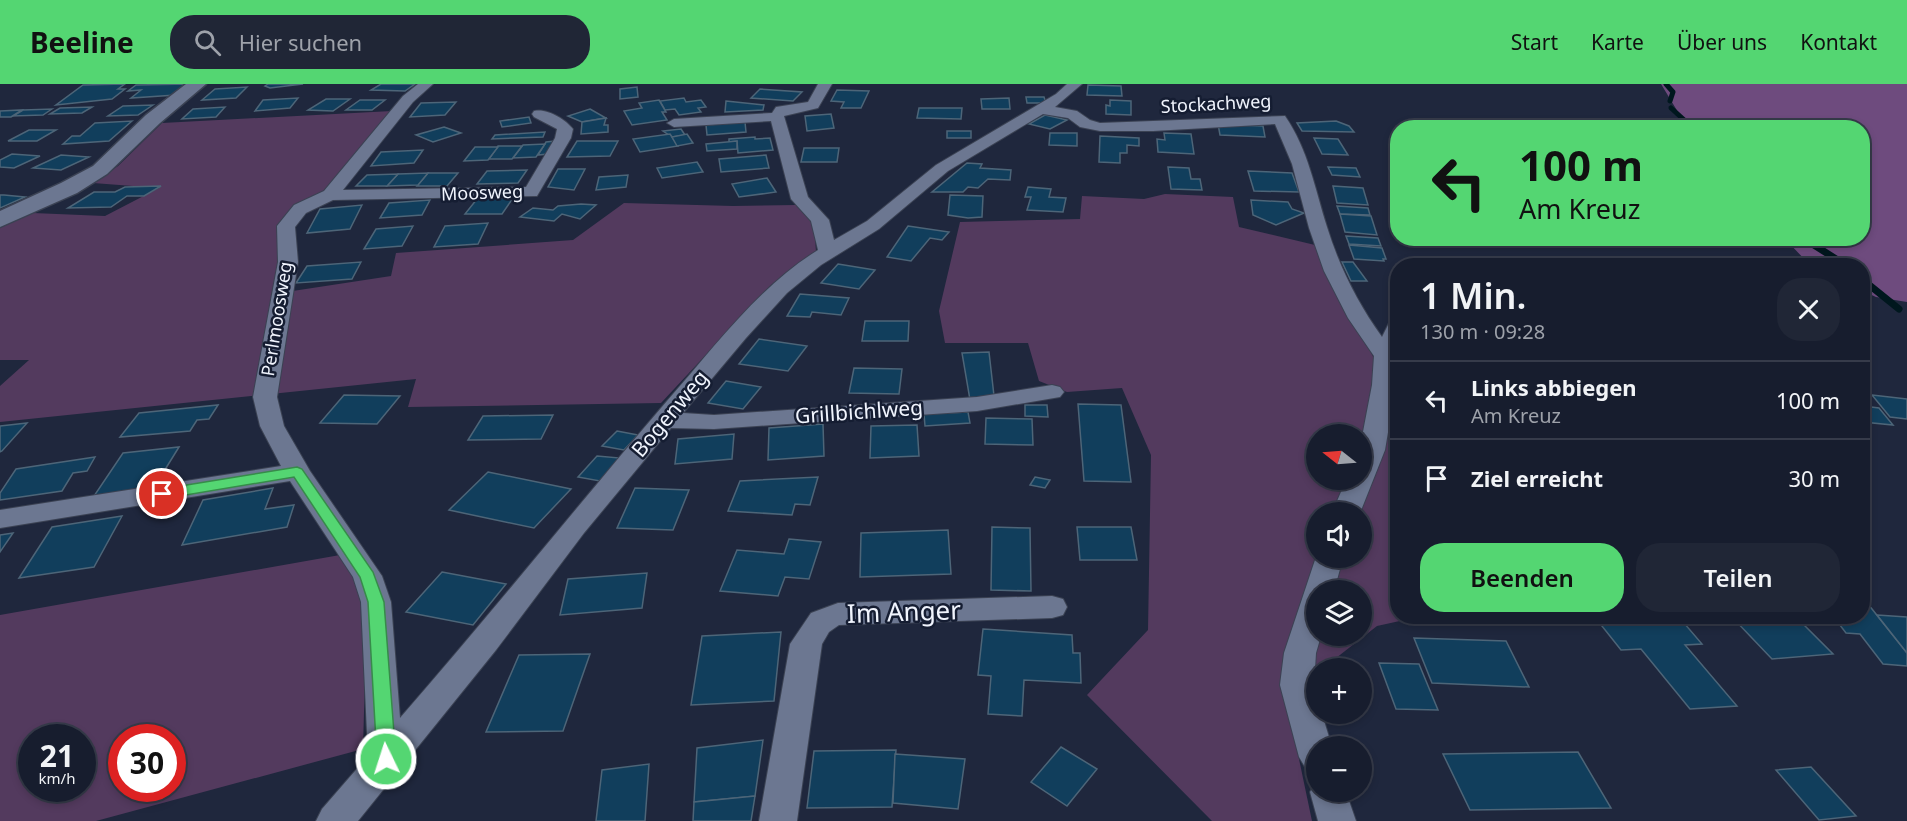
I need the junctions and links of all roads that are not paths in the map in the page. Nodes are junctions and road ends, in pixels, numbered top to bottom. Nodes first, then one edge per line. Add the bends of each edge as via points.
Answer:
1 (197, 84) edge
2 (426, 84) edge
3 (825, 84) edge
4 (1075, 84) edge
5 (1042, 109) junction
6 (539, 114) dead end
7 (776, 117) junction
8 (674, 123) dead end
9 (330, 195) junction
10 (0, 220) edge
11 (828, 252) junction
12 (1390, 344) edge
13 (1385, 355) junction
14 (1052, 392) dead end
15 (665, 420) junction
16 (1372, 450) edge
17 (297, 472) junction
18 (0, 519) edge
19 (1053, 607) dead end
20 (1306, 633) edge
21 (1311, 736) edge
22 (386, 759) junction
23 (1331, 802) edge
24 (335, 821) edge
25 (778, 821) edge
26 (1337, 821) edge

1 - 10 main road via 153,119 100,170
2 - 9 street, Perlmoosweg via 408,99
3 - 7 street via 813,105 781,110
4 - 5 street, Bogenweg
5 - 11 street, Bogenweg via 953,161 873,225
5 - 13 street, Stockachweg via 1072,114 1085,124 1100,127 1280,119 1304,172 1323,244 1368,337
6 - 9 street, Moosweg via 565,129 531,192
7 - 8 street
7 - 11 street via 800,199 820,220
9 - 17 street, Perlmoosweg via 300,209 286,226 288,262 265,397 272,426
11 - 15 street, Bogenweg via 780,289
12 - 13 street
13 - 16 street via 1384,385
14 - 15 street, Grillbichlweg via 977,405 714,422
15 - 22 street, Bogenweg
17 - 18 street
17 - 22 street via 367,576 376,602
19 - 25 street, Im Anger via 838,614 821,620 806,644
20 - 21 street via 1297,685
22 - 24 street, Bogenweg
23 - 26 street

